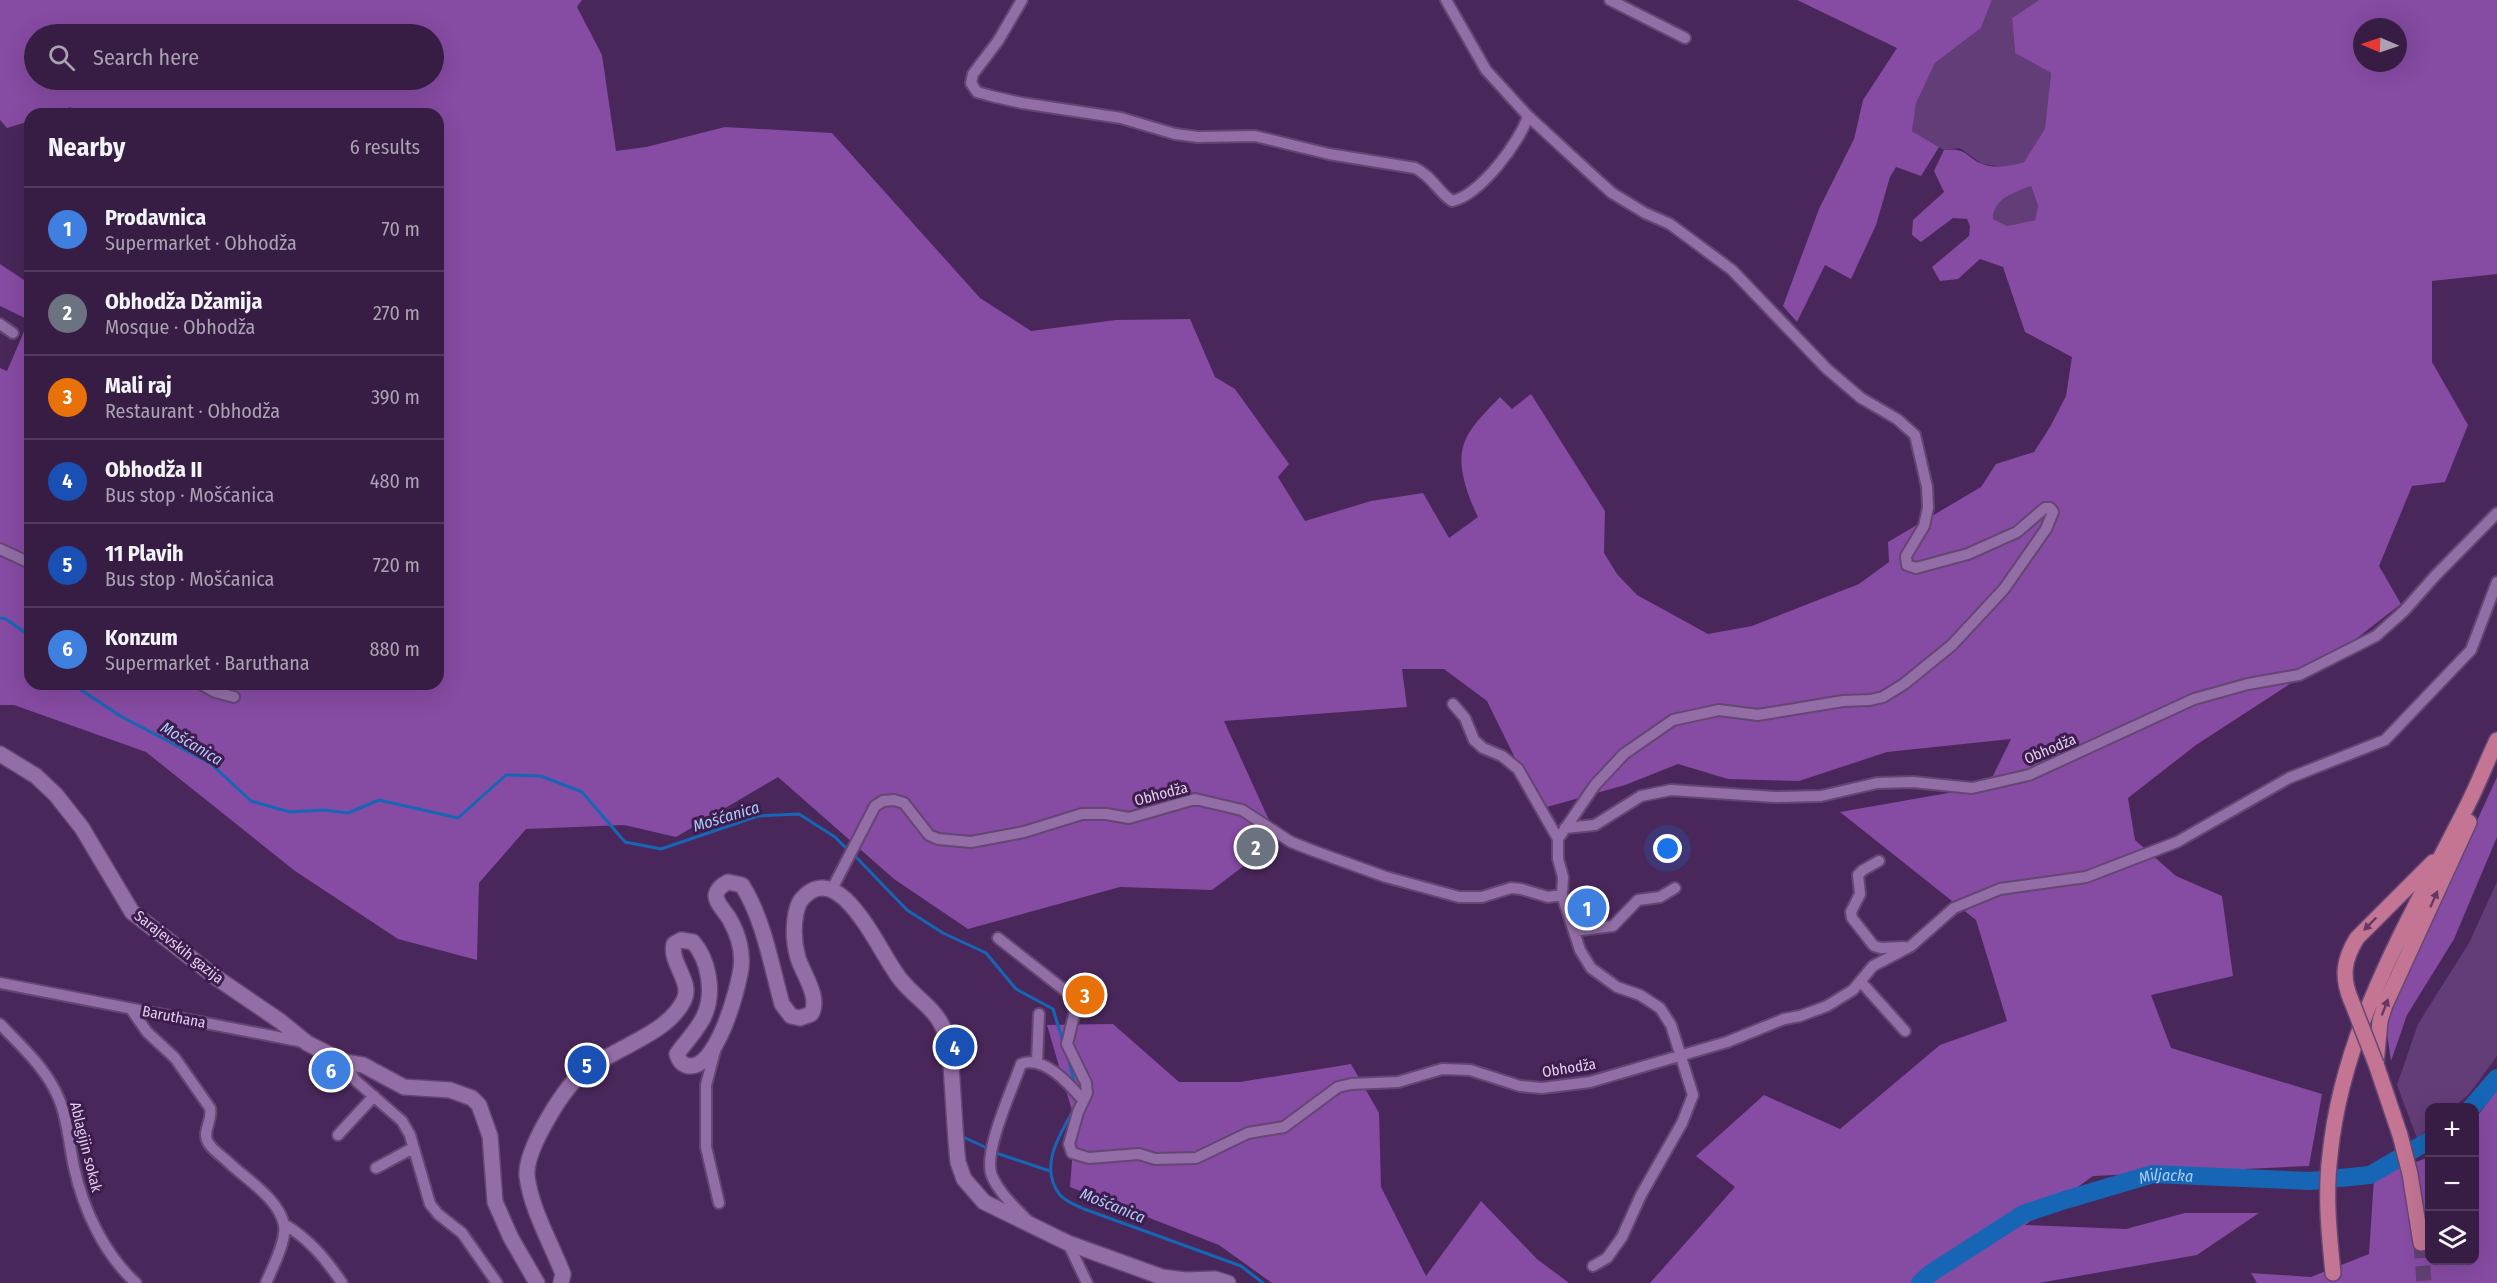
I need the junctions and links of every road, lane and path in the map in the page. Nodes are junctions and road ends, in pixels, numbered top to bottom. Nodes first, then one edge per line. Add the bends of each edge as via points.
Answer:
1 (1022, 0) edge
2 (1446, 0) edge
3 (1610, 0) edge
4 (1685, 38) dead end
5 (1528, 116) junction
6 (0, 324) edge
7 (14, 333) dead end
8 (2497, 513) edge
9 (0, 549) edge
10 (24, 559) edge
11 (2497, 582) edge
12 (212, 690) edge
13 (234, 697) dead end
14 (1453, 704) dead end
15 (2496, 742) edge
16 (0, 754) edge
17 (1565, 828) junction
18 (1558, 839) junction
19 (2442, 853) junction
20 (1879, 861) dead end
21 (1675, 888) dead end
22 (832, 889) junction
23 (1562, 895) junction
24 (1574, 931) junction
25 (998, 938) dead end
26 (1911, 946) junction
27 (1861, 982) junction
28 (0, 983) edge
29 (131, 1009) junction
30 (1039, 1014) dead end
31 (0, 1024) edge
32 (1905, 1031) dead end
33 (307, 1043) junction
34 (717, 1044) junction
35 (1680, 1057) junction
36 (344, 1062) junction
37 (1037, 1062) junction
38 (2376, 1064) junction
39 (374, 1096) junction
40 (1083, 1100) junction
41 (338, 1135) dead end
42 (413, 1148) junction
43 (376, 1168) dead end
44 (719, 1203) dead end
45 (284, 1224) junction
46 (1034, 1227) junction
47 (1068, 1243) junction
48 (2421, 1243) tunnel mouth
49 (1593, 1266) dead end
50 (2333, 1273) dead end
51 (136, 1283) edge
52 (266, 1283) edge
53 (342, 1283) edge
54 (497, 1283) edge
55 (537, 1283) edge
56 (561, 1283) edge
57 (1087, 1283) edge
58 (1228, 1283) edge

1 - 5 street via 973,74 971,83 977,92 1121,118 1175,134 1255,136 1318,152 1415,168 1452,201 1487,178 1524,131
2 - 5 street via 1486,70
3 - 4 street
5 - 17 street via 1612,193 1670,224 1732,270 1827,369 1861,398 1916,435 1928,508 1924,526 1906,556 1907,565 1916,568 1968,554 2017,532 2045,508 2053,512 2046,529 2004,589 1952,645 1890,693 1870,700 1834,702 1771,714 1719,710 1673,720 1624,754 1595,785
6 - 7 street
8 - 17 street, Obhodža via 2376,636 2299,675 2194,699 2029,775 1972,788 1877,783 1821,796 1663,791 1641,796 1595,825
9 - 10 street
11 - 26 street, Obhodža via 2471,650 2385,740 2289,778 2157,850 2086,877 2000,889 1953,908
12 - 13 street
14 - 18 street via 1465,718 1474,740 1518,769
15 - 19 main road
38 -> 15 main road via 2385,1005 2495,762
16 - 33 main road, Sarajevskih gazija via 36,776 56,795 82,828 132,912
17 - 18 street
18 - 23 street
19 -> 38 main road, bridge via 2364,930 2348,952 2344,978
19 - 50 main road via 2378,980 2342,1089 2328,1172
20 - 26 street via 1858,875 1860,894 1852,918 1874,945
21 - 24 street via 1660,897 1638,900 1613,926
22 - 23 street, Obhodža via 875,806 883,801 904,803 929,835 971,842 1024,832 1082,814 1129,818 1195,799 1242,810 1291,842 1314,851 1386,877 1459,897 1482,897 1511,888 1548,897
22 - 34 main road via 811,891 798,905 795,941 814,1002 811,1014 800,1018 791,1016 782,1004 747,893 735,882 719,888 717,900 736,931 741,966
22 - 46 main road via 848,899 901,980 938,1015 951,1058 956,1146 964,1179 984,1202
23 - 24 street
24 - 35 street via 1591,968 1617,987 1660,1008 1671,1025
25 - 40 street, Obhodža via 1067,992 1075,1011 1067,1044 1086,1083
26 - 27 street, Obhodža via 1873,966
27 - 32 street
27 - 35 street, Obhodža via 1827,1006
28 - 29 street, Baruthana
29 - 33 street, Baruthana
29 - 45 street via 147,1032 175,1058 210,1108 207,1141 269,1197
30 - 37 street
31 - 51 street, Ablagijin sokak via 50,1080 64,1112 84,1203 109,1253
33 - 36 main road, Baruthana
34 - 44 street via 706,1085 706,1147
34 - 56 main road via 693,1066 679,1060 677,1054 705,1014 709,989 700,950 693,942 681,940 672,950 686,995 674,1014 658,1028 583,1073 568,1087 530,1151 527,1165 531,1195 563,1274
35 - 40 street, Obhodža via 1590,1082 1542,1088 1451,1068 1398,1082 1351,1084 1338,1087 1284,1127 1248,1133 1196,1158 1155,1159 1139,1154 1089,1158 1072,1153 1070,1144
35 - 49 street via 1693,1095 1688,1110 1622,1237 1607,1258
36 - 39 street
36 - 55 main road via 363,1065 404,1086 450,1090 472,1098 479,1105 490,1136 495,1202
37 - 40 street
37 - 46 street via 1021,1064 990,1159 992,1176
38 - 48 main road via 2400,1135
39 - 41 street
39 - 42 street via 402,1121
42 - 43 street
42 - 54 street via 430,1204 462,1233
45 - 52 street
45 - 53 street via 328,1261
46 - 47 main road
47 - 57 street
47 - 58 main road via 1162,1277

